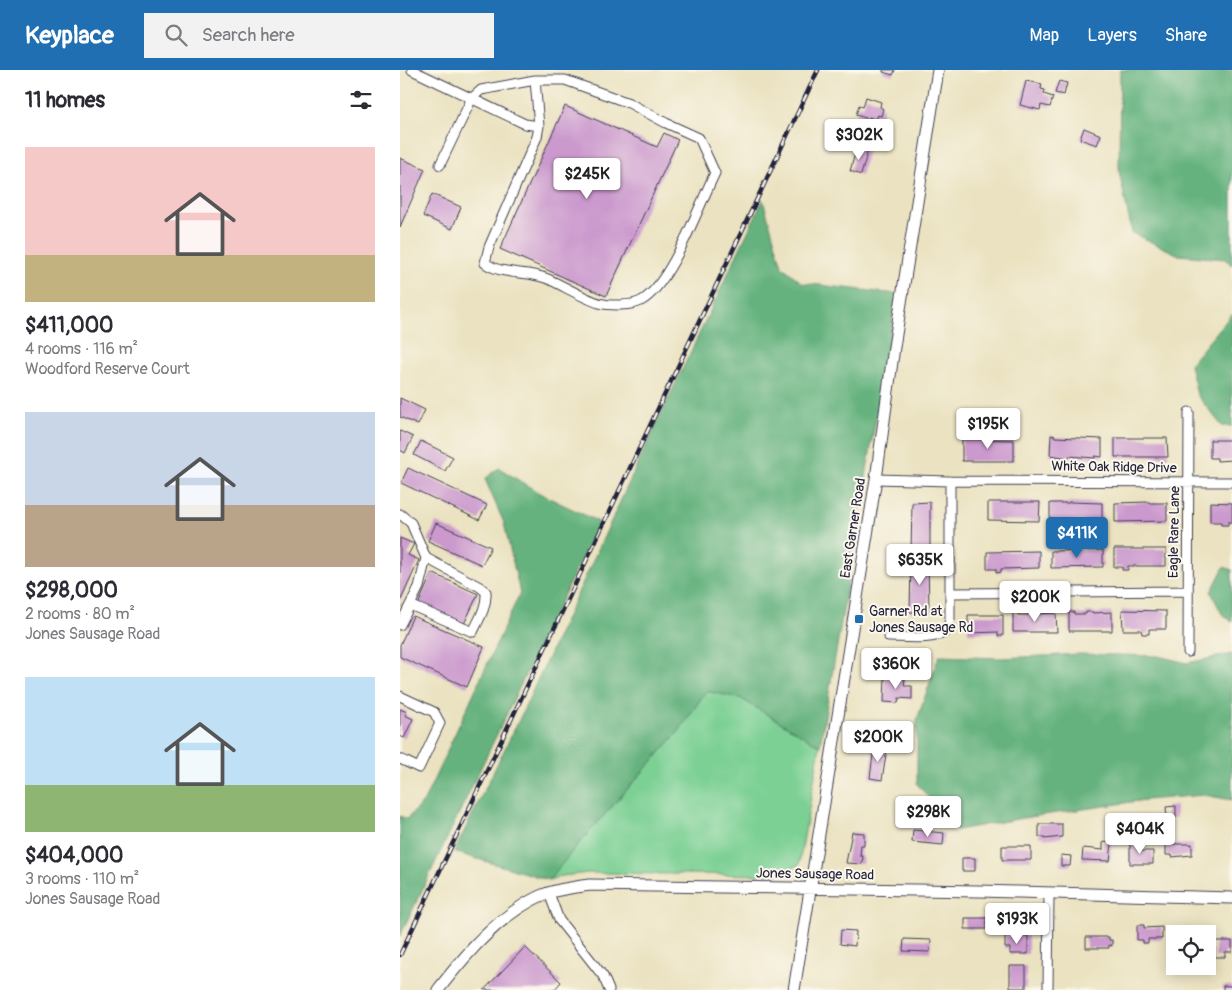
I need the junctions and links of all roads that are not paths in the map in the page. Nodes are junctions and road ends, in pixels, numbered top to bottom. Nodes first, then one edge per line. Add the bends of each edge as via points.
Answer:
1 (412, 70) edge
2 (938, 70) edge
3 (535, 80) junction
4 (472, 98) junction
5 (540, 126) junction
6 (440, 165) dead end
7 (1190, 412) dead end
8 (876, 478) junction
9 (950, 481) junction
10 (1188, 482) junction
11 (1232, 482) edge
12 (400, 514) edge
13 (426, 558) junction
14 (1188, 591) junction
15 (950, 593) junction
16 (410, 605) junction
17 (400, 625) edge
18 (889, 637) dead end
19 (1188, 652) dead end
20 (400, 696) edge
21 (400, 759) edge
22 (809, 890) junction
23 (549, 893) junction
24 (1049, 893) junction
25 (1232, 898) edge
26 (438, 990) edge
27 (608, 990) edge
28 (794, 990) edge
29 (1048, 990) edge

1 - 4 street
2 - 8 main road, East Garner Road
3 - 4 street via 481,90
3 - 5 street
3 - 5 street via 565,80 629,103 699,138 704,148 715,173 668,273 640,302 616,306 599,304 544,277 494,269 485,263
4 - 5 street via 525,124
4 - 6 street
7 - 10 street, Eagle Rare Lane
8 - 9 street, White Oak Ridge Drive
8 - 22 main road, East Garner Road
9 - 10 street, White Oak Ridge Drive
9 - 15 street
10 - 11 street, White Oak Ridge Drive
10 - 14 street, Eagle Rare Lane
12 - 13 street via 411,522
13 - 16 street
13 - 16 street via 480,586 486,592 484,610 473,632
14 - 15 street
14 - 19 street, Eagle Rare Lane
15 - 18 street via 950,619 946,631 930,637
16 - 17 street
20 - 21 street via 434,712 440,723 419,768
22 - 23 main road, Jones Sausage Road via 589,885
22 - 24 main road, Jones Sausage Road
22 - 28 main road, East Garner Road
23 - 26 main road, Jones Sausage Road via 500,922
23 - 27 street via 559,920 603,976
24 - 25 main road, Jones Sausage Road
24 - 29 street

